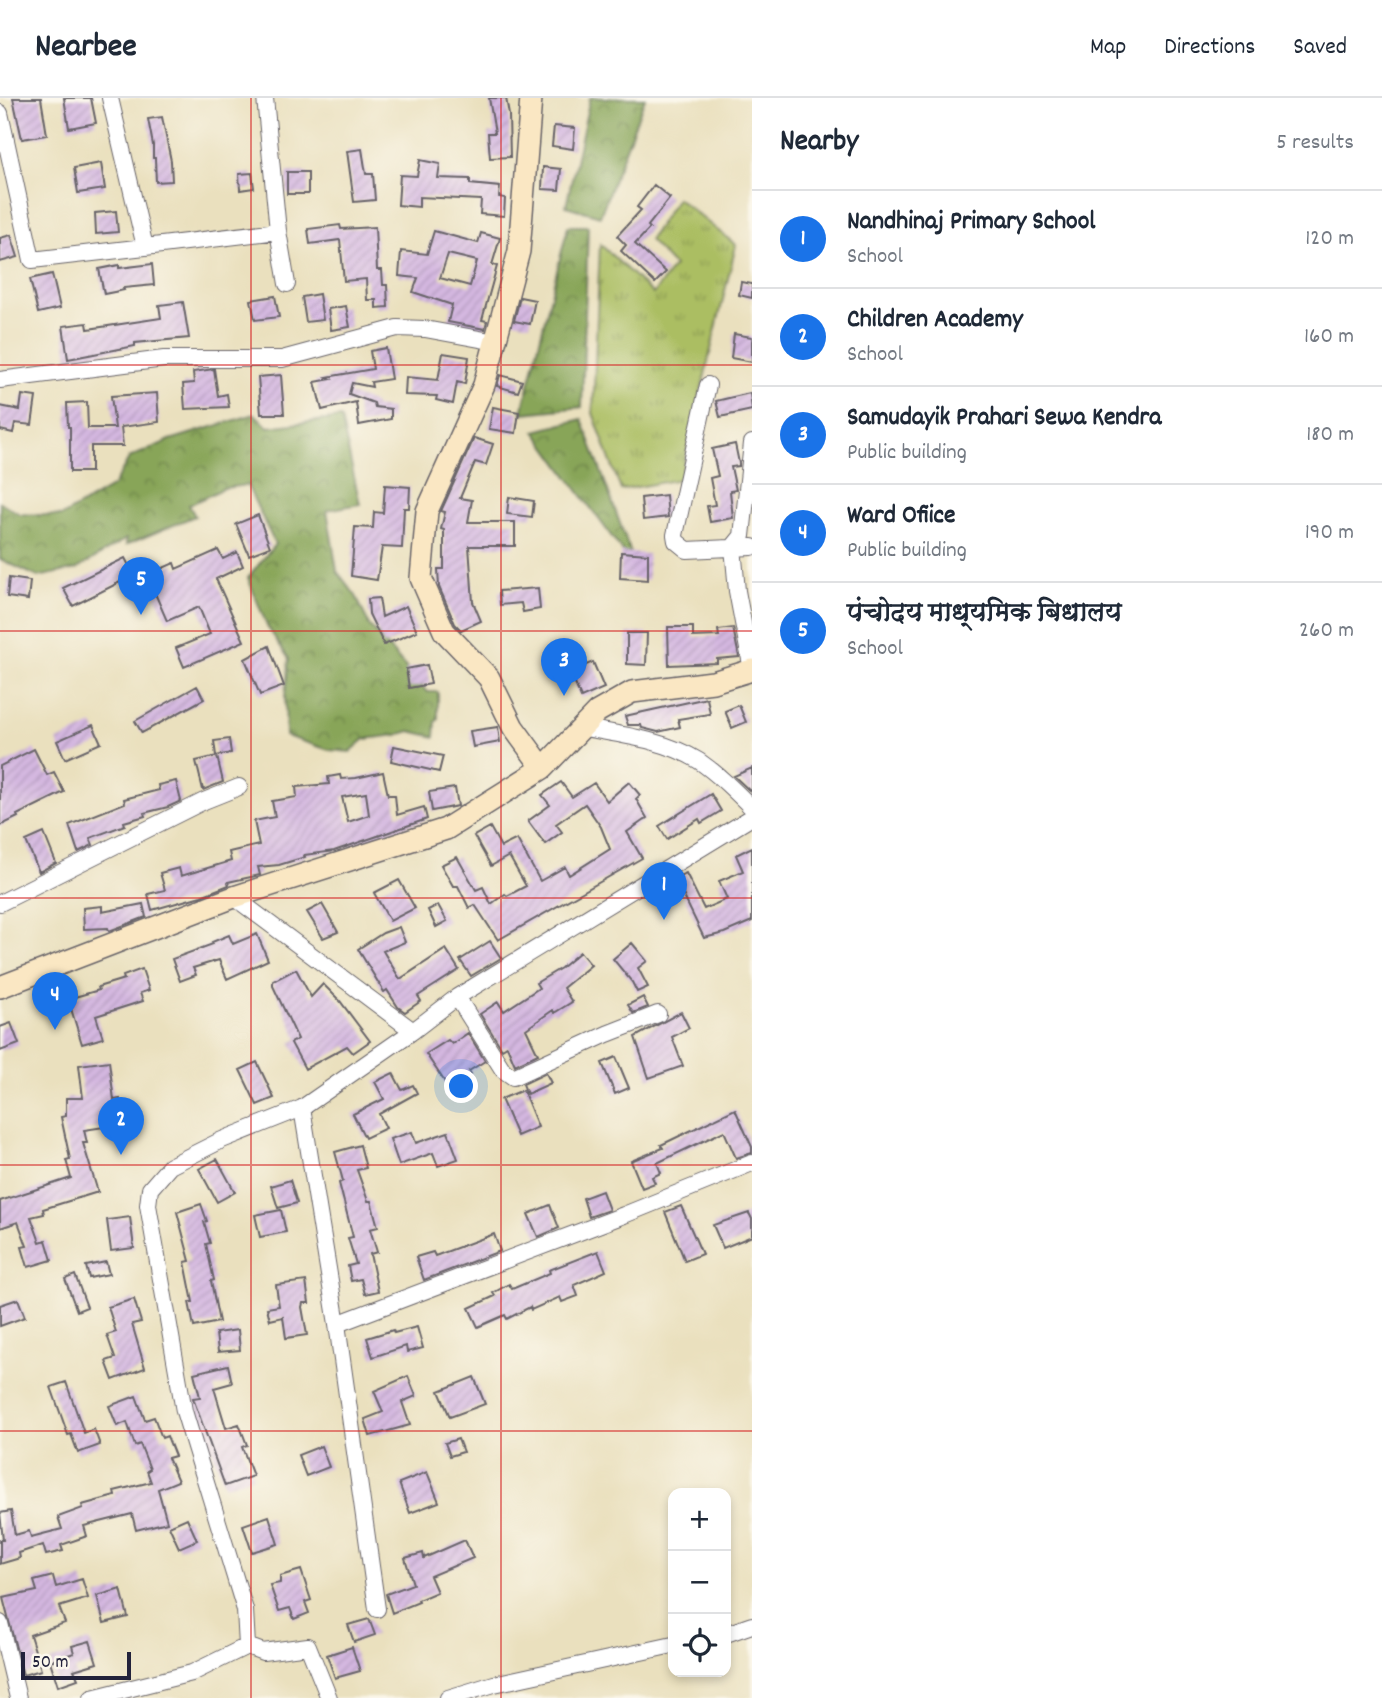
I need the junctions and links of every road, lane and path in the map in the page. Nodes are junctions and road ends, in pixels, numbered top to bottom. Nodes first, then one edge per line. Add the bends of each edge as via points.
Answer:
1 (110, 98) edge
2 (265, 98) edge
3 (531, 98) edge
4 (0, 113) edge
5 (278, 231) junction
6 (145, 247) junction
7 (288, 284) dead end
8 (496, 342) junction
9 (0, 380) edge
10 (708, 385) dead end
11 (752, 443) edge
12 (733, 547) junction
13 (752, 547) edge
14 (752, 670) edge
15 (584, 728) junction
16 (543, 768) junction
17 (239, 787) dead end
18 (752, 808) edge
19 (752, 817) edge
20 (234, 897) junction
21 (0, 903) edge
22 (0, 987) edge
23 (457, 997) junction
24 (658, 1014) dead end
25 (413, 1031) junction
26 (302, 1108) junction
27 (752, 1163) edge
28 (337, 1324) junction
29 (377, 1609) dead end
30 (0, 1623) edge
31 (752, 1625) edge
32 (731, 1632) edge
33 (247, 1646) junction
34 (668, 1646) edge
35 (111, 1695) edge
36 (18, 1698) edge
37 (92, 1698) edge
38 (329, 1698) edge
39 (447, 1698) edge

1 - 6 street
2 - 5 street
3 - 8 street via 519,251
4 - 6 street via 32,260
5 - 6 street
5 - 7 street
8 - 9 street via 397,328 282,359 164,359
8 - 16 street via 484,385 427,511 421,578 444,631 489,678 513,727
10 - 12 street via 675,535 687,550
11 - 12 street via 742,536
12 - 13 street
12 - 14 street
14 - 15 street via 713,682 632,692 597,712
15 - 16 street
15 - 18 street via 632,737 697,760
16 - 20 street via 446,829
17 - 21 street
19 - 23 street
20 - 22 street
20 - 25 street
23 - 24 street via 509,1077
23 - 25 street
25 - 26 street
26 - 28 street
26 - 33 street via 170,1166 150,1189 148,1205 184,1411 245,1610
27 - 28 street
28 - 29 street
30 - 36 street
31 - 32 street
33 - 35 street via 192,1673
33 - 38 street via 263,1652 309,1646
34 - 39 street
35 - 37 street

